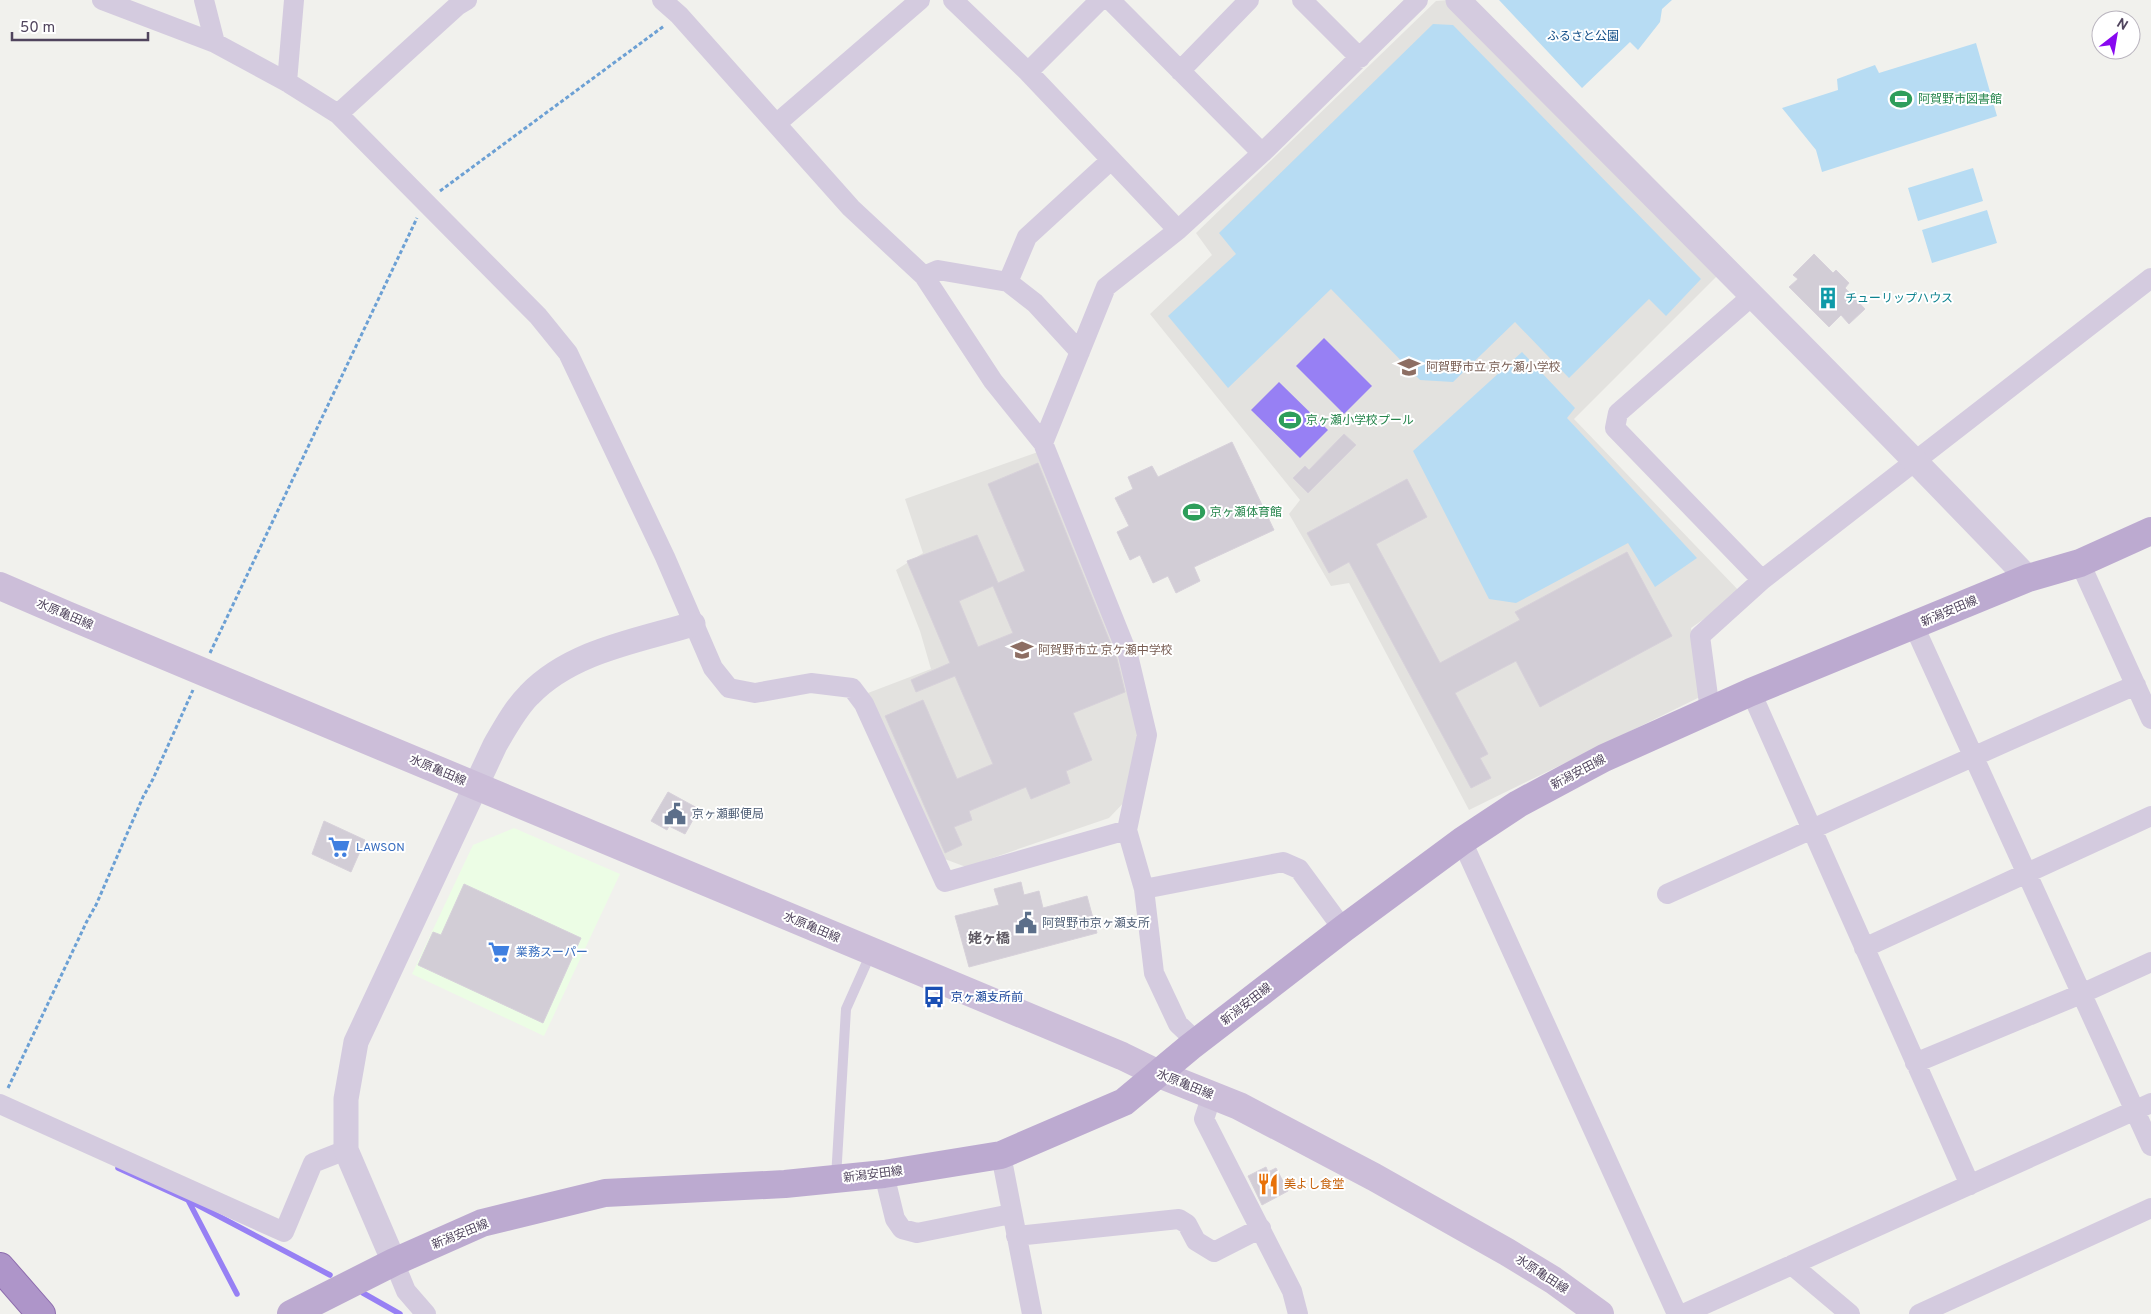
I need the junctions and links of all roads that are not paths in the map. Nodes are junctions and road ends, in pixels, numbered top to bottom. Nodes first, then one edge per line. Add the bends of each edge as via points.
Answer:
1 (102, 0) edge
2 (204, 0) edge
3 (294, 0) edge
4 (467, 0) edge
5 (662, 0) edge
6 (920, 0) edge
7 (953, 0) edge
8 (1100, 0) edge
9 (1110, 0) edge
10 (1249, 0) edge
11 (1302, 0) edge
12 (1418, 0) edge
13 (1458, 0) edge
14 (214, 43) junction
15 (1360, 58) junction
16 (1180, 71) junction
17 (1028, 72) junction
18 (287, 82) junction
19 (338, 114) junction
20 (776, 124) junction
21 (1262, 153) junction
22 (1111, 160) junction
23 (1178, 230) junction
24 (924, 276) junction
25 (2151, 278) edge
26 (1008, 282) junction
27 (1752, 296) junction
28 (1080, 352) junction
29 (1043, 443) junction
30 (1916, 462) junction
31 (2151, 531) edge
32 (2080, 563) junction
33 (2028, 578) junction
34 (1762, 580) junction
35 (0, 586) edge
36 (693, 624) junction
37 (1914, 626) junction
38 (2136, 685) junction
39 (1751, 692) junction
40 (1710, 711) junction
41 (2151, 719) edge
42 (1973, 755) junction
43 (477, 787) junction
44 (2151, 816) edge
45 (1127, 830) junction
46 (1812, 830) junction
47 (1462, 841) junction
48 (2027, 873) junction
49 (1144, 889) junction
50 (1667, 894) dead end
51 (1343, 929) junction
52 (1864, 948) junction
53 (872, 952) junction
54 (2151, 962) edge
55 (2082, 994) junction
56 (1197, 1042) junction
57 (1916, 1063) junction
58 (1159, 1074) junction
59 (1212, 1095) junction
60 (0, 1104) edge
61 (2143, 1107) edge
62 (2151, 1146) edge
63 (346, 1150) junction
64 (1001, 1155) junction
65 (884, 1174) junction
66 (836, 1179) junction
67 (1970, 1185) junction
68 (2151, 1208) edge
69 (1011, 1214) junction
70 (1261, 1228) junction
71 (1016, 1236) junction
72 (394, 1262) junction
73 (1792, 1265) junction
74 (0, 1267) edge
75 (1844, 1312) edge
76 (41, 1314) edge
77 (291, 1314) edge
78 (426, 1314) edge
79 (1032, 1314) edge
80 (1298, 1314) edge
81 (1600, 1314) edge
82 (1677, 1314) edge
83 (1682, 1314) edge
84 (1919, 1314) edge

1 - 14 street
2 - 14 street
3 - 18 street
4 - 19 street
5 - 20 street
6 - 20 street
7 - 17 street
8 - 17 street
9 - 16 street
10 - 16 street
11 - 15 street
12 - 15 street
13 - 27 street
14 - 18 street
15 - 21 street
16 - 21 street
17 - 22 street
18 - 19 street
19 - 36 street via 538,316 568,353 665,557
20 - 24 street via 851,208
21 - 23 street
22 - 23 street
22 - 26 street via 1027,237
23 - 28 street via 1106,287
24 - 26 street via 938,270
24 - 29 street via 993,381
25 - 30 street
26 - 28 street via 1035,303
27 - 30 street
27 - 34 street via 1618,413 1615,428
28 - 29 street
29 - 45 street via 1128,655 1148,735
30 - 33 street
30 - 34 street
31 - 32 main road, 新潟安田線
32 - 33 main road, 新潟安田線
32 - 38 street
33 - 37 main road, 新潟安田線
34 - 40 street via 1700,636
35 - 43 main road, 水原亀田線
36 - 43 street via 595,653 549,677 511,718
36 - 45 street via 713,668 729,688 755,693 811,683 852,688 864,704 945,882
37 - 39 main road, 新潟安田線
37 - 42 street
38 - 41 street
38 - 42 street
39 - 40 main road, 新潟安田線
39 - 46 street
40 - 47 main road, 新潟安田線 via 1604,758 1518,804
42 - 46 street
42 - 48 street
43 - 53 main road, 水原亀田線
43 - 63 street via 356,1042 346,1099
44 - 48 street
45 - 49 street
46 - 50 street
46 - 52 street
47 - 51 main road, 新潟安田線
47 - 82 street
48 - 52 street
48 - 55 street
49 - 51 street via 1283,862 1299,869
49 - 56 street via 1154,973 1178,1024
51 - 56 main road, 新潟安田線
52 - 57 street
53 - 58 main road, 水原亀田線
53 - 66 lane via 846,1009
54 - 55 street
55 - 57 street
55 - 61 street
56 - 58 main road, 新潟安田線
57 - 67 street
58 - 59 main road, 水原亀田線
58 - 64 main road, 新潟安田線 via 1124,1102
59 - 70 street via 1204,1119
59 - 81 main road, 水原亀田線 via 1240,1106 1442,1214 1553,1280
60 - 63 street via 284,1232 313,1163
61 - 62 street
61 - 67 street
63 - 72 street
64 - 65 main road, 新潟安田線
64 - 69 street
65 - 66 main road, 新潟安田線
65 - 69 street via 895,1219 902,1229 917,1233
66 - 72 main road, 新潟安田線 via 605,1193 482,1223
67 - 73 street
68 - 84 street
69 - 71 street
70 - 71 street via 1214,1252 1196,1241 1187,1224 1179,1219
70 - 80 street via 1292,1291
71 - 79 street
72 - 77 main road, 新潟安田線
72 - 78 street via 406,1291
73 - 75 street
73 - 83 street
74 - 76 highway

